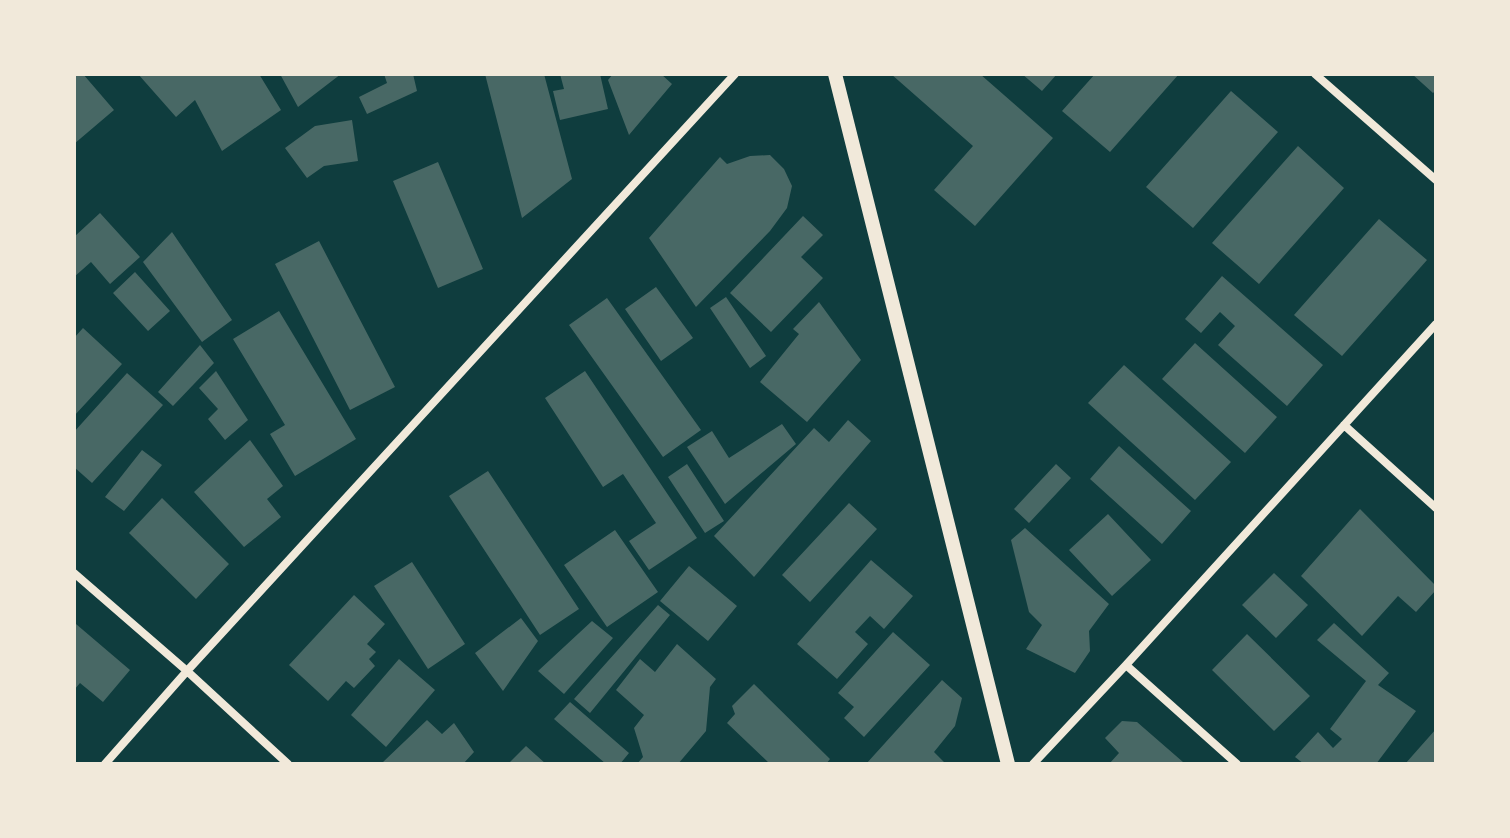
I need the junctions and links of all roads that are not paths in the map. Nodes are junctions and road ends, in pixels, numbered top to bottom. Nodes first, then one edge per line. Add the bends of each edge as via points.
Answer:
1 (735, 74) edge
2 (835, 74) edge
3 (1315, 74) edge
4 (1436, 180) edge
5 (1436, 324) edge
6 (1344, 425) junction
7 (1436, 508) edge
8 (74, 573) edge
9 (1126, 665) junction
10 (187, 671) junction
11 (105, 764) edge
12 (288, 764) edge
13 (1008, 764) edge
14 (1033, 764) edge
15 (1237, 764) edge

1 - 10 street
2 - 13 street
3 - 4 street
5 - 6 street
6 - 7 street
6 - 9 street
8 - 10 street
9 - 14 street
9 - 15 street
10 - 11 street
10 - 12 street

